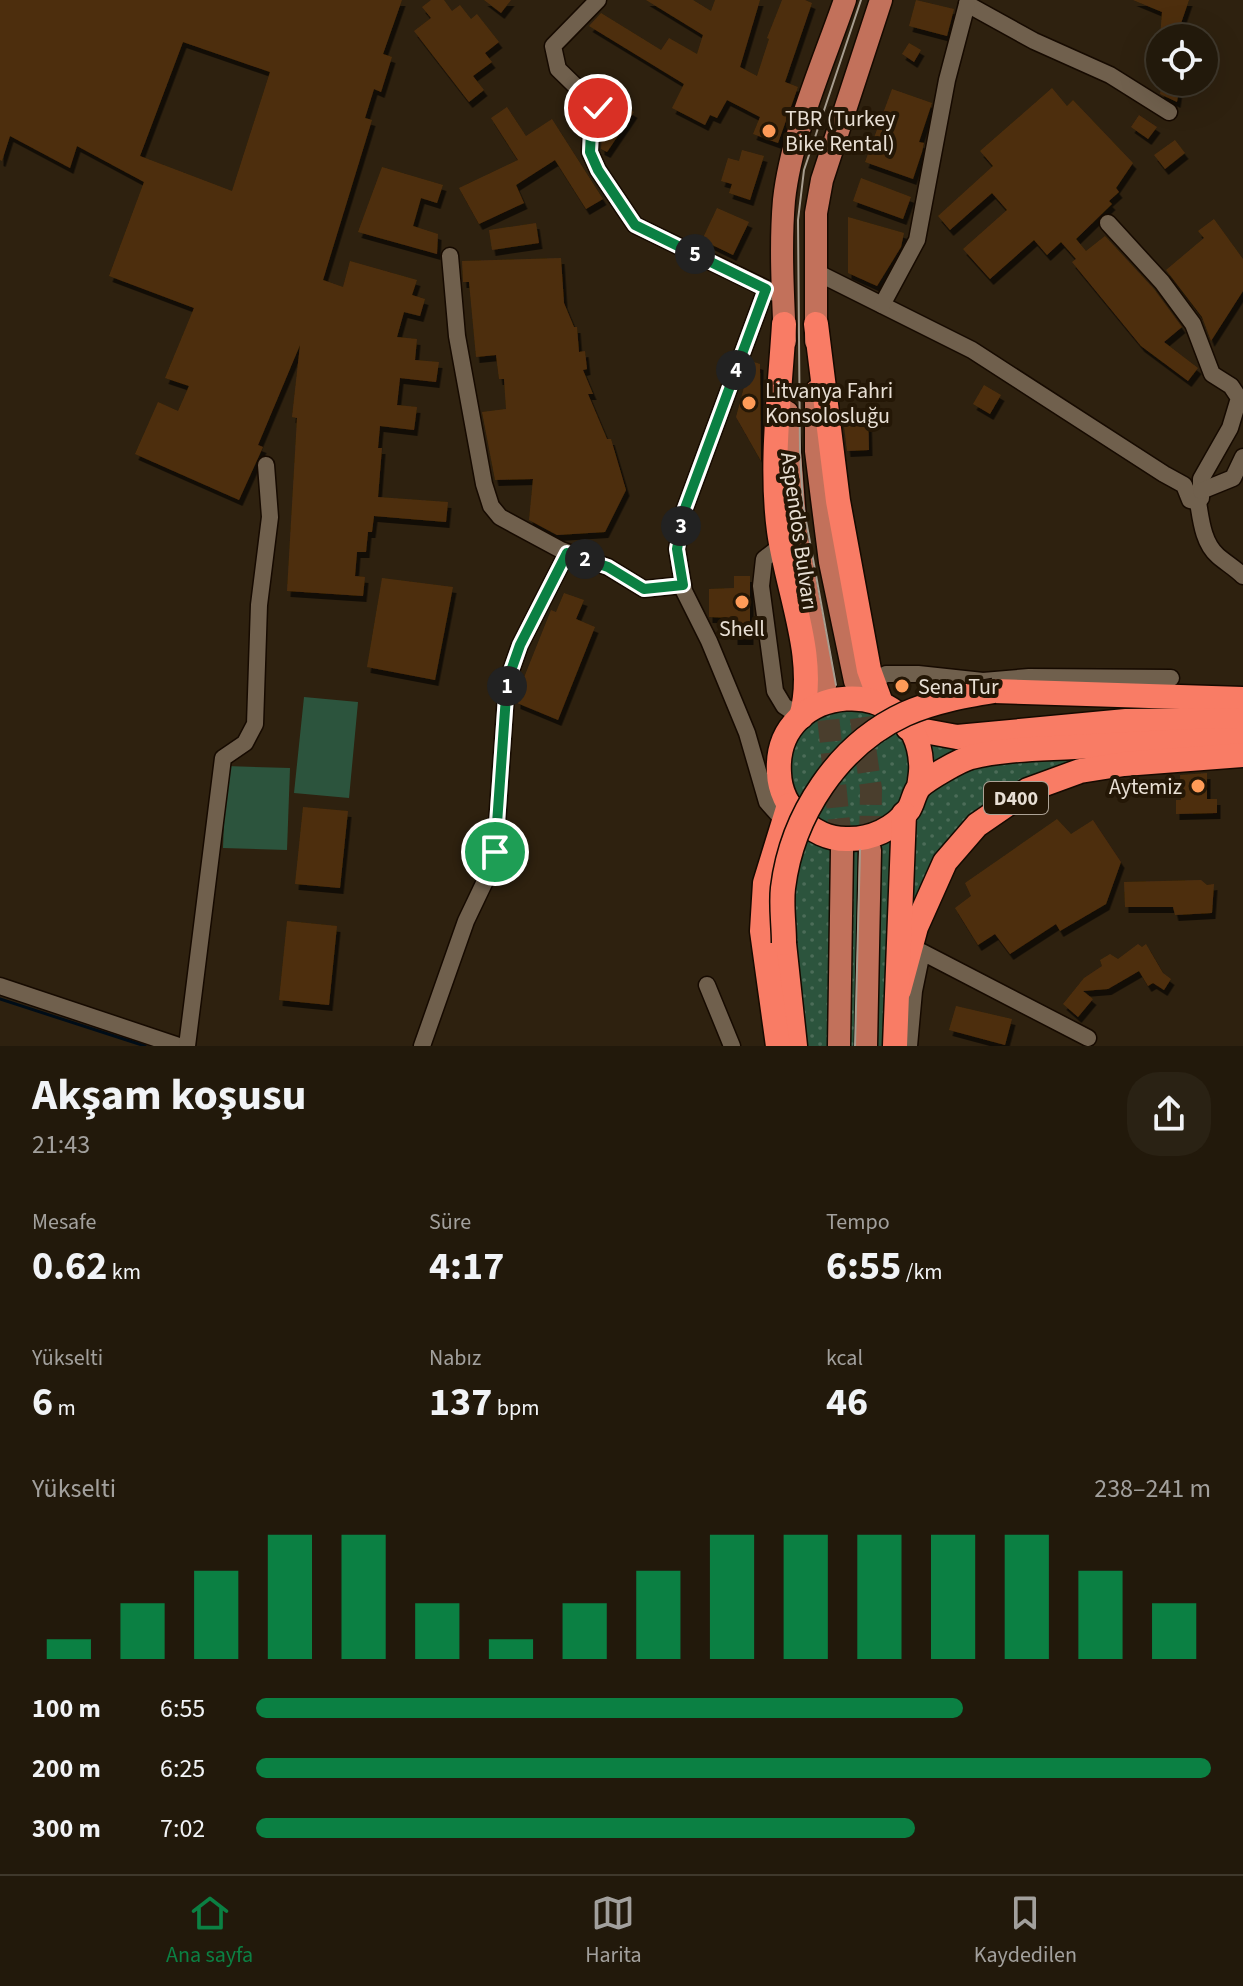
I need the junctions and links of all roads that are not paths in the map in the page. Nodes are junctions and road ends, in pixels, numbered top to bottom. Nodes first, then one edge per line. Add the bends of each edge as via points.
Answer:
1 (598, 0) edge
2 (845, 0) edge
3 (881, 0) edge
4 (968, 2) edge
5 (1169, 112) dead end
6 (1108, 223) dead end
7 (450, 256) dead end
8 (816, 272) junction
9 (775, 293) junction
10 (882, 305) junction
11 (784, 324) junction
12 (816, 324) joint
13 (1243, 457) edge
14 (266, 465) dead end
15 (1199, 496) junction
16 (782, 545) junction
17 (567, 553) junction
18 (1243, 576) edge
19 (683, 585) junction
20 (1171, 678) dead end
21 (825, 686) tunnel mouth
22 (870, 688) junction
23 (1243, 699) edge
24 (801, 717) junction
25 (1243, 720) edge
26 (908, 728) junction
27 (1243, 740) edge
28 (1243, 755) edge
29 (919, 787) junction
30 (787, 813) junction
31 (904, 814) junction
32 (870, 850) tunnel mouth
33 (842, 851) tunnel mouth
34 (707, 985) dead end
35 (0, 986) edge
36 (899, 990) junction
37 (1088, 1038) dead end
38 (179, 1046) edge
39 (187, 1046) edge
40 (422, 1046) edge
41 (732, 1046) edge
42 (778, 1046) edge
43 (795, 1046) edge
44 (839, 1046) edge
45 (866, 1046) edge
46 (895, 1046) edge
47 (909, 1046) edge

1 - 9 street via 553,46 558,69 598,108 590,152 598,170 635,225
2 - 9 main road, Aspendos Bulvarı via 791,162
3 - 8 main road via 822,180
4 - 5 street via 1034,41 1110,75
4 - 10 street via 947,80 917,240
6 - 15 street via 1162,282 1193,324 1212,374 1239,398 1230,428 1201,479
7 - 17 street via 457,336 491,506 500,517
8 - 10 street
8 - 12 main road
9 - 11 main road, Aspendos Bulvarı
9 - 19 street via 684,511 677,549
10 - 15 street via 972,350 1184,485 1190,500
11 - 16 highway via 774,472
11 - 21 main road, Aspendos Bulvarı via 796,533
12 - 22 highway via 838,501
13 - 15 street via 1233,478
14 - 39 street via 270,517 259,605 255,724 245,743 223,758
15 - 18 street via 1204,534 1217,555
16 - 24 highway via 808,680
16 - 24 street via 764,559 761,586 775,691 784,706
17 - 19 street via 608,567 644,589
17 - 40 street via 507,682 495,852
19 - 30 street via 747,733 767,802
20 - 22 street via 983,681 886,674
22 - 24 highway via 857,697 832,699
22 - 26 highway
23 - 43 highway, bridge via 994,691 948,699 873,732 842,759 793,842 783,888
24 - 30 highway via 781,749 778,774
25 - 26 highway via 1126,721 970,736
26 - 29 highway via 921,762
27 - 29 highway via 969,757
28 - 36 highway, D400 via 1080,771 1028,790 977,825 945,862 916,927
29 - 31 highway
30 - 31 highway via 819,833 843,840 868,837
30 - 42 highway via 765,883 762,931
31 - 36 highway, D400
32 - 45 main road
33 - 44 main road
34 - 41 street
35 - 38 street
36 - 46 highway, D400
37 - 47 street via 922,952

